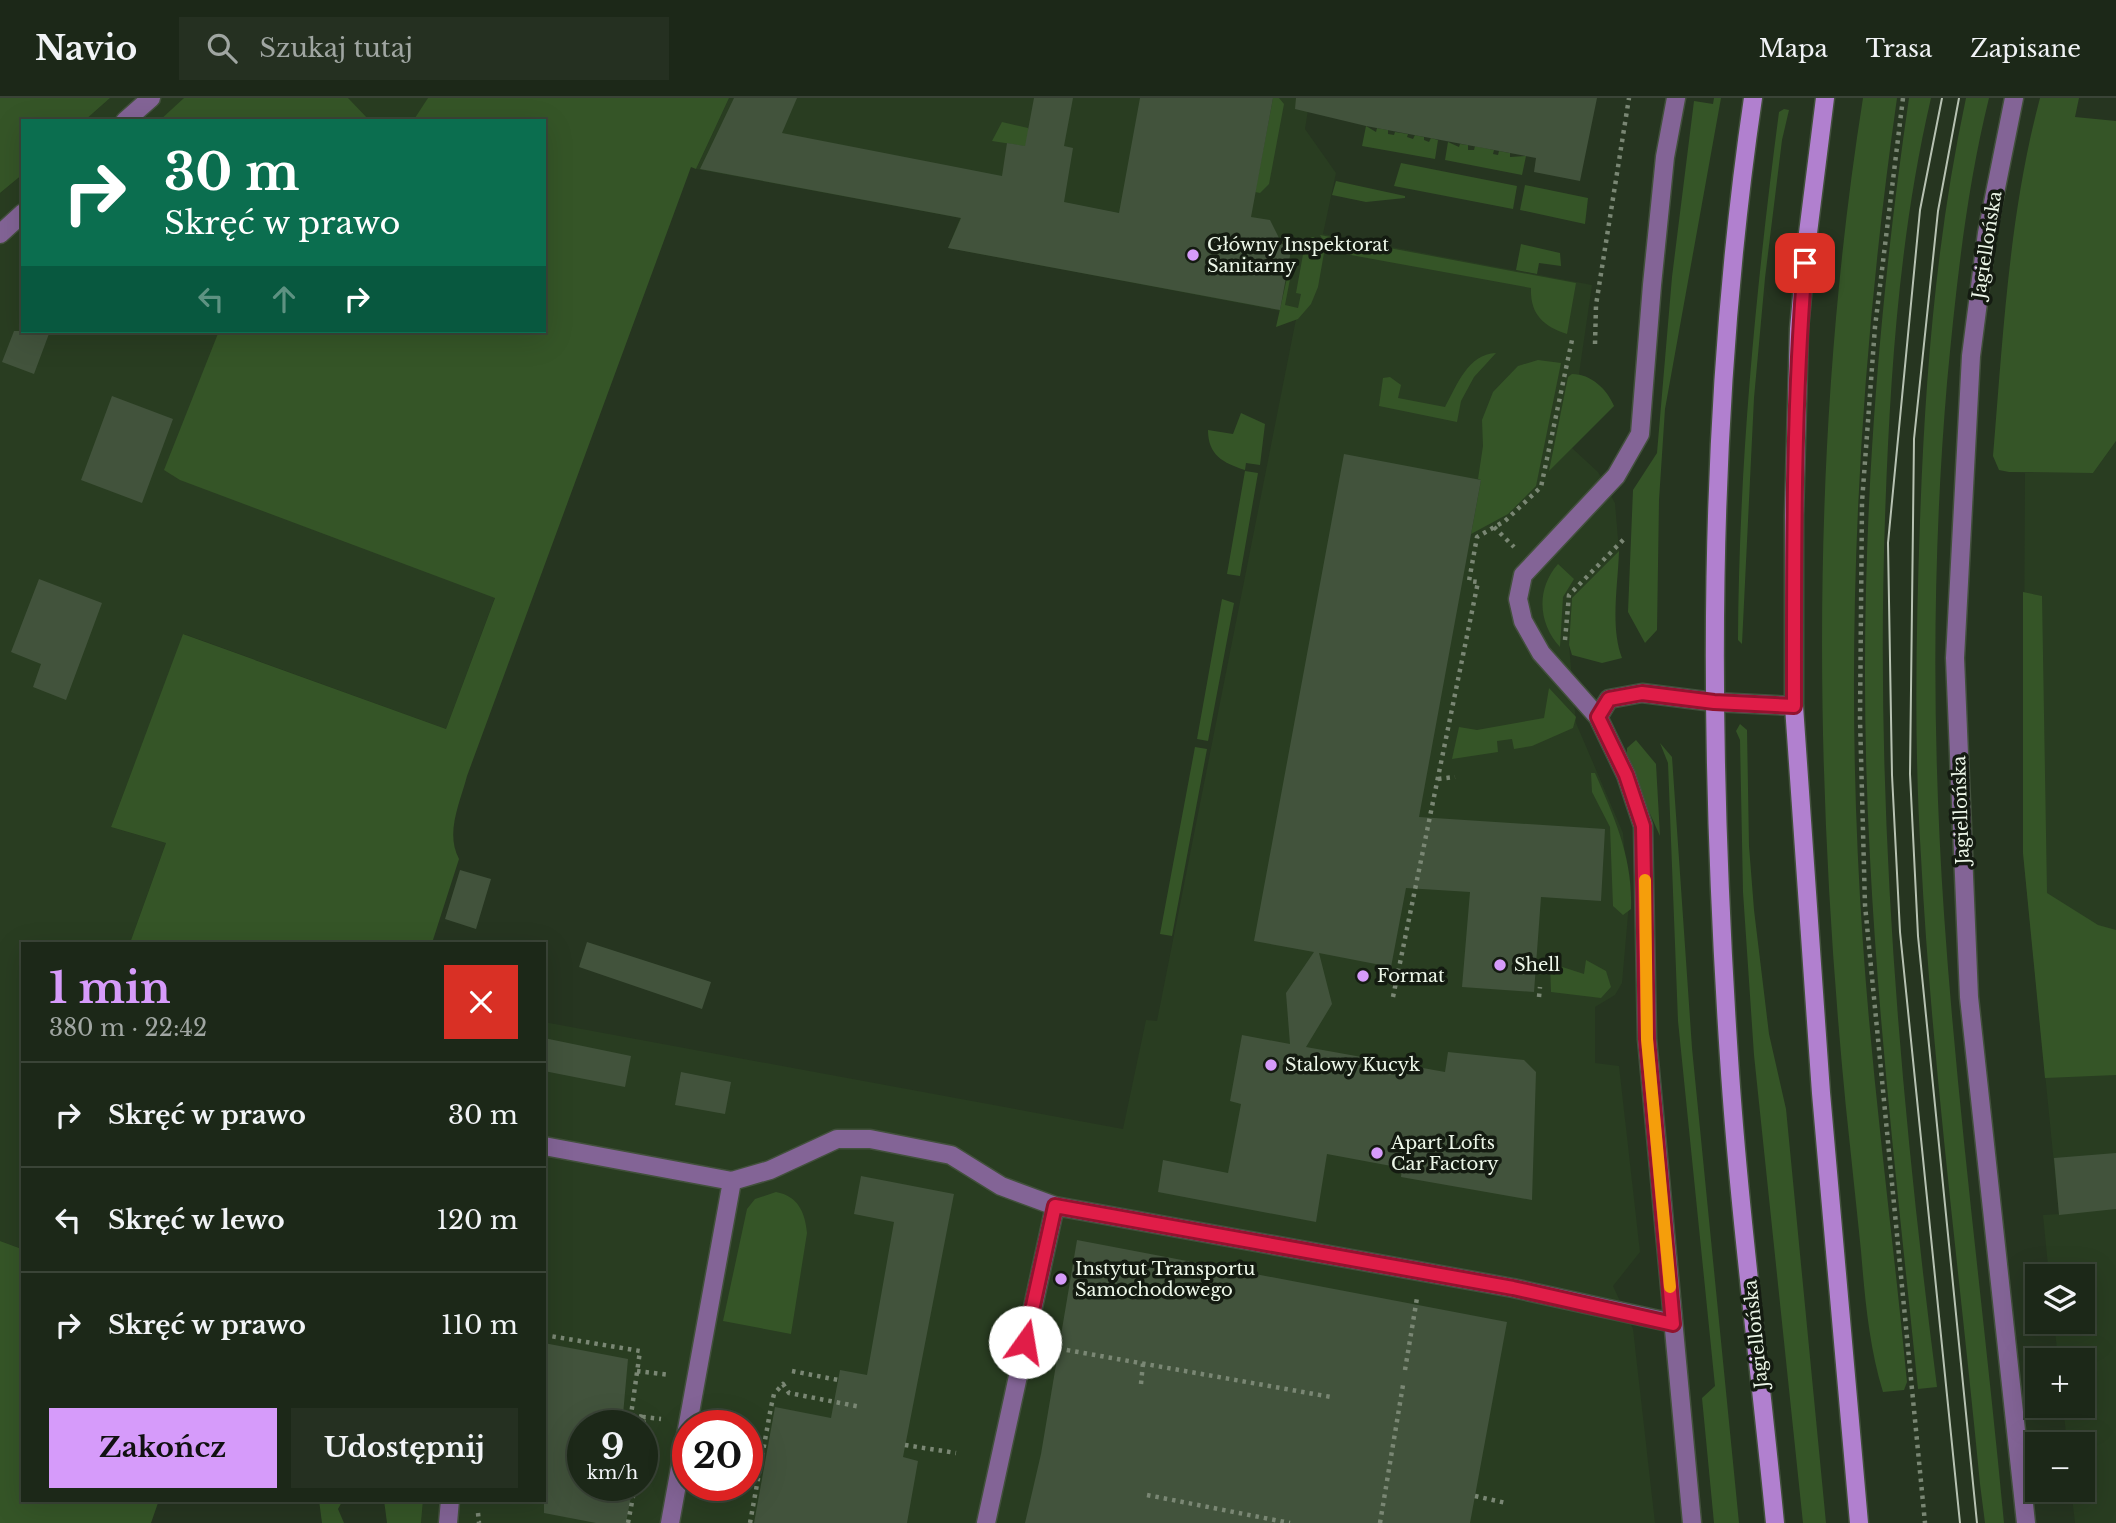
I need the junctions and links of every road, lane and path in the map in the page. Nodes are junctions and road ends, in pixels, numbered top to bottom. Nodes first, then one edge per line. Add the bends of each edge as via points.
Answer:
1 (151, 98) edge
2 (1629, 98) edge
3 (1676, 98) edge
4 (1753, 98) edge
5 (1825, 98) edge
6 (1903, 98) edge
7 (2014, 98) edge
8 (127, 119) edge
9 (21, 215) edge
10 (0, 234) edge
11 (1572, 340) dead end
12 (1595, 344) dead end
13 (1625, 538) dead end
14 (1562, 677) junction
15 (1714, 702) junction
16 (1794, 706) junction
17 (1598, 717) junction
18 (1455, 777) dead end
19 (1438, 779) junction
20 (1540, 987) dead end
21 (1393, 997) dead end
22 (1539, 997) dead end
23 (546, 1146) edge
24 (732, 1181) junction
25 (1055, 1206) junction
26 (1421, 1272) junction
27 (1673, 1324) junction
28 (546, 1335) edge
29 (1025, 1342) junction
30 (1143, 1363) junction
31 (1405, 1370) dead end
32 (637, 1371) junction
33 (792, 1371) dead end
34 (670, 1376) dead end
35 (838, 1380) dead end
36 (1140, 1384) dead end
37 (1403, 1385) dead end
38 (1331, 1397) dead end
39 (861, 1407) dead end
40 (632, 1410) edge
41 (658, 1420) edge
42 (662, 1420) dead end
43 (905, 1445) dead end
44 (956, 1453) dead end
45 (1147, 1495) dead end
46 (1475, 1496) dead end
47 (632, 1501) edge
48 (450, 1502) edge
49 (1506, 1503) dead end
50 (448, 1523) edge
51 (628, 1523) edge
52 (670, 1523) edge
53 (750, 1523) edge
54 (986, 1523) edge
55 (1290, 1523) edge
56 (1380, 1523) edge
57 (1692, 1523) edge
58 (1775, 1523) edge
59 (1859, 1523) edge
60 (1925, 1523) edge
61 (2026, 1523) edge

1 - 8 street
2 - 12 path via 1596,304
3 - 14 street via 1665,157 1640,434 1616,476 1523,575 1518,599 1523,621 1541,653
4 - 15 main road, Jagiellońska via 1735,223 1722,374
5 - 16 main road via 1799,329
6 - 60 path via 1875,327 1862,502 1860,719 1866,905
7 - 61 street, Jagiellońska via 1987,233 1971,356 1955,658 1969,997
9 - 10 street
11 - 19 path via 1541,487 1505,521 1477,537 1469,581 1478,582
13 - 14 path via 1569,595
14 - 17 street
15 - 16 street
15 - 17 street via 1642,693 1609,699
15 - 58 main road, Jagiellońska via 1729,1060
16 - 59 main road via 1821,1093
17 - 27 street via 1626,775 1643,826 1647,1039
18 - 19 path
19 - 21 path
20 - 22 path
23 - 24 street
24 - 25 street via 770,1170 837,1139 870,1139 951,1154 1002,1186
24 - 52 street
25 - 26 street
25 - 29 street
26 - 27 street
26 - 31 path
27 - 57 street
28 - 32 path via 640,1351
29 - 30 path
29 - 54 street
30 - 36 path
30 - 38 path
32 - 34 path
32 - 40 path
33 - 35 path
37 - 56 path
39 - 53 path via 789,1393 783,1384 777,1390
41 - 42 path
43 - 44 path
45 - 55 path
46 - 49 path
47 - 51 path
48 - 50 street

